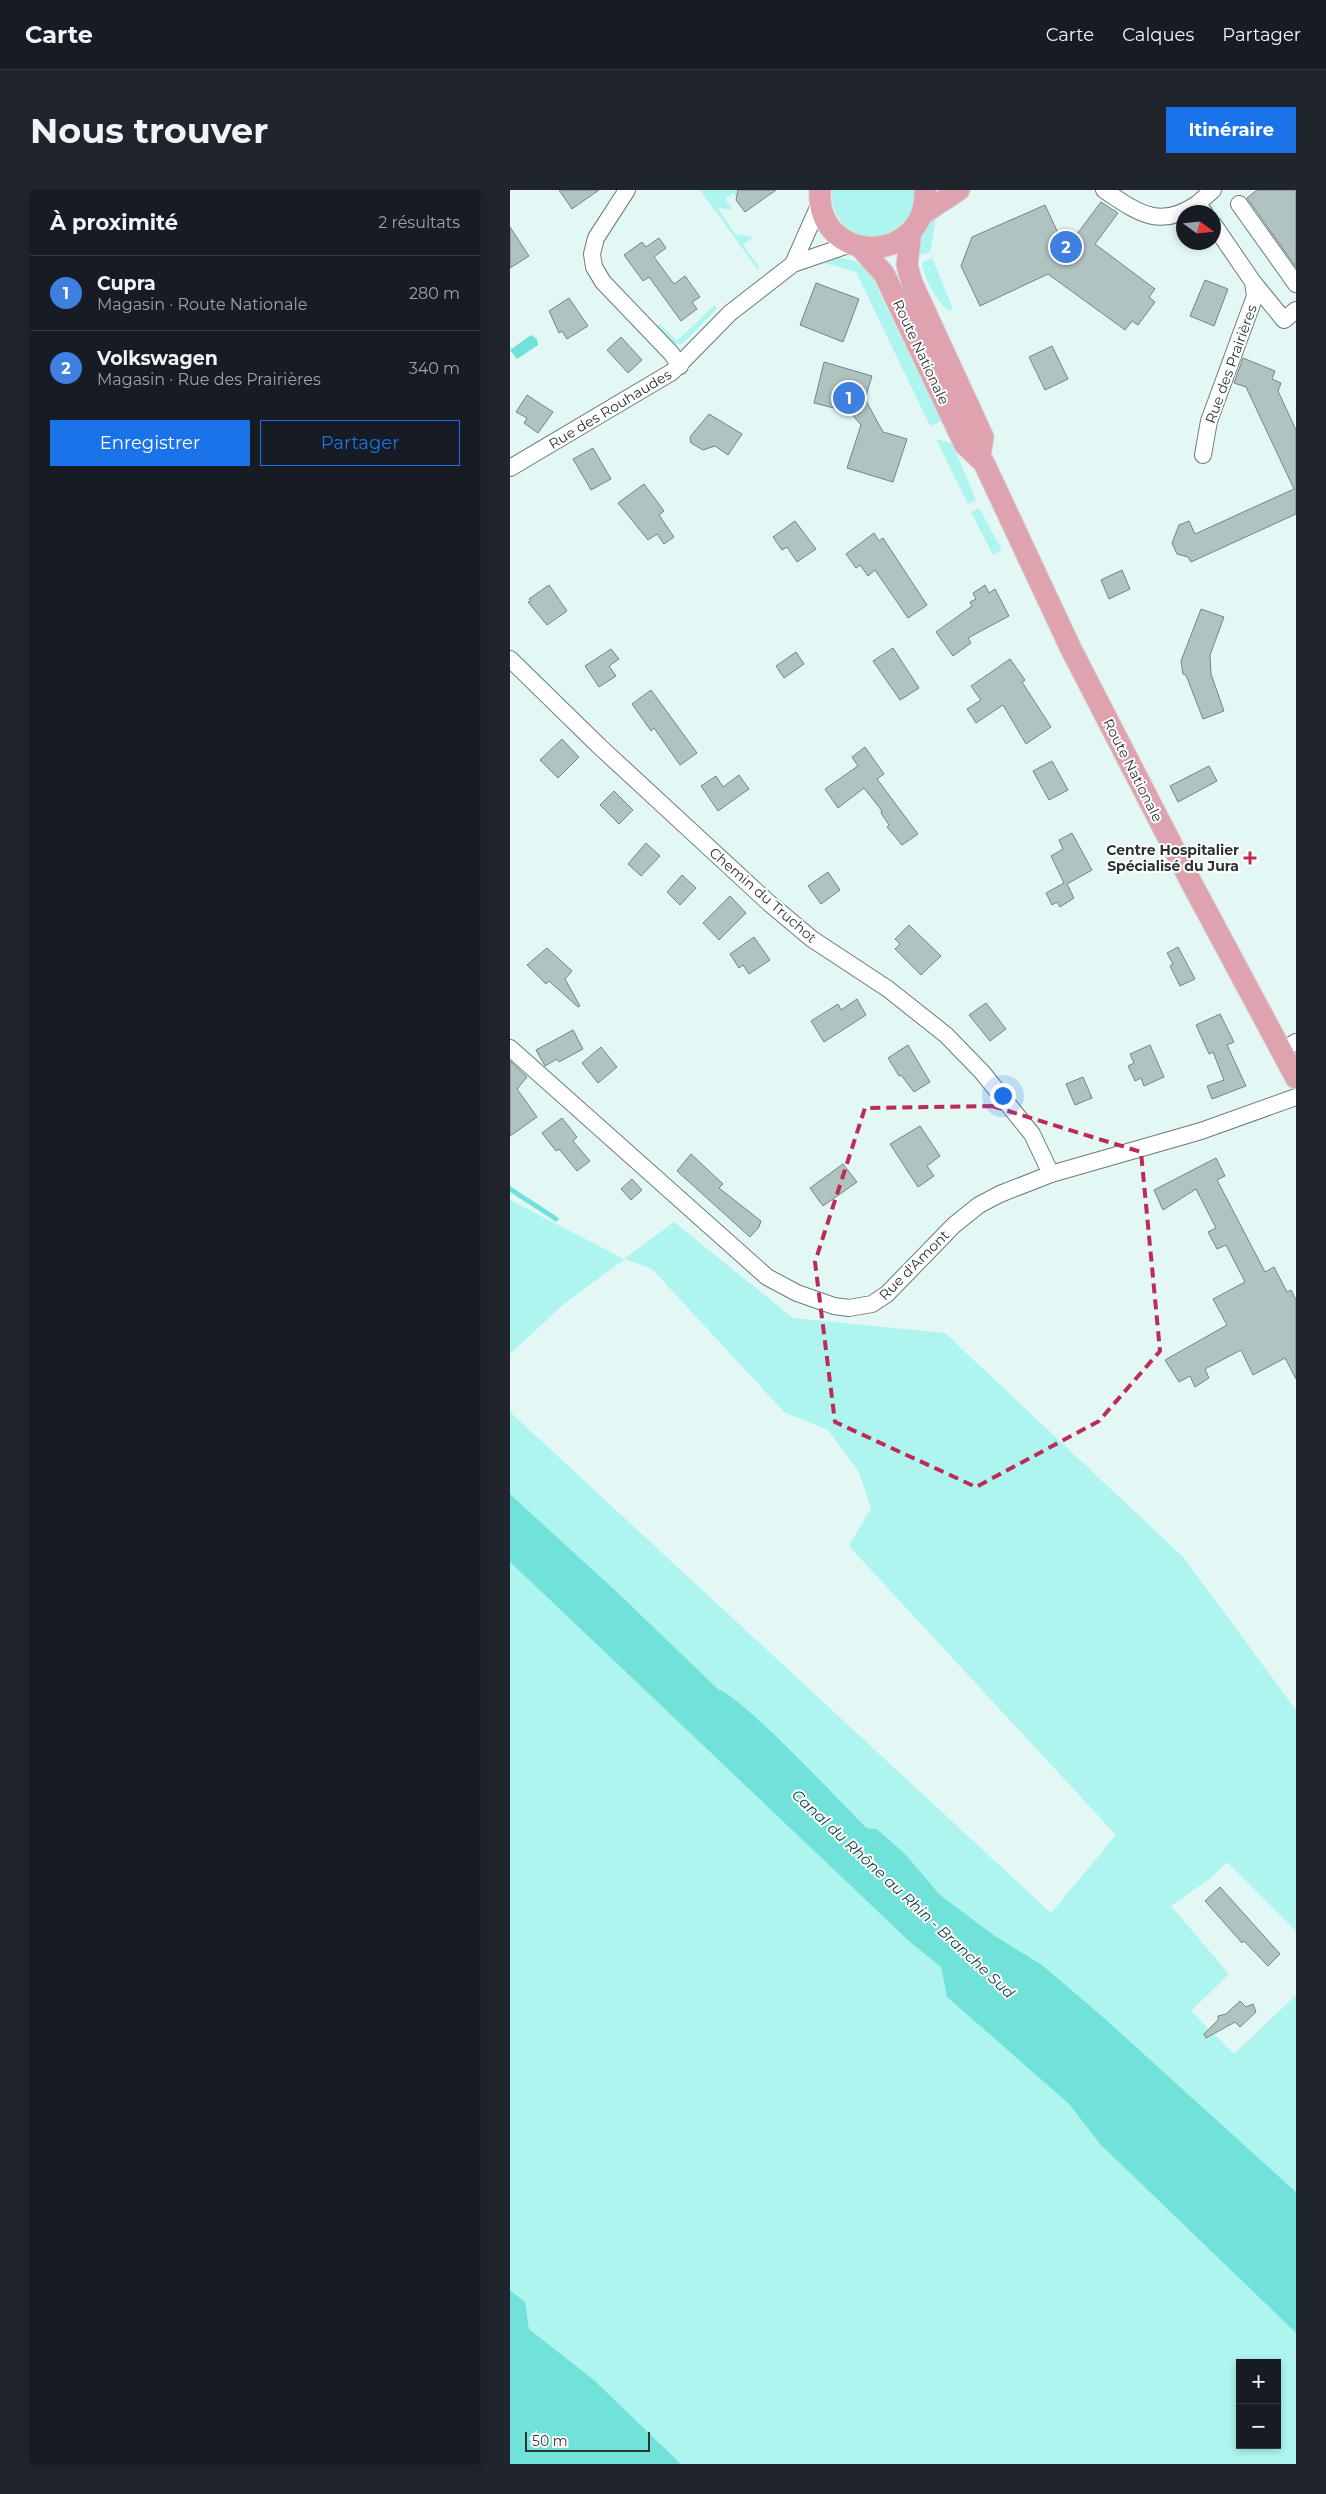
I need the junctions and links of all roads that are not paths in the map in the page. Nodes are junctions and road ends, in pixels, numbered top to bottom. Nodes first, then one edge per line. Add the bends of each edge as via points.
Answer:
1 (628, 190) edge
2 (925, 190) edge
3 (959, 190) edge
4 (1104, 190) edge
5 (1214, 190) edge
6 (820, 196) edge
7 (1239, 204) dead end
8 (1202, 205) edge
9 (1176, 215) edge
10 (916, 223) junction
11 (1221, 236) edge
12 (856, 245) junction
13 (793, 264) junction
14 (1252, 282) junction
15 (1296, 284) edge
16 (1296, 310) edge
17 (680, 366) junction
18 (1204, 455) dead end
19 (980, 457) junction
20 (510, 468) edge
21 (510, 659) edge
22 (1288, 1046) edge
23 (510, 1048) edge
24 (1296, 1078) edge
25 (1296, 1097) edge
26 (1051, 1174) junction

1 - 17 street via 596,238 592,254 594,267 603,282
2 - 10 main road, Route Nationale
3 - 10 main road
4 - 9 street via 1130,208 1154,217
5 - 8 street
6 - 12 main road, Route Nationale via 830,227
6 - 13 street, Rue des Rouhaudes
7 - 15 street
10 - 12 main road via 893,244 872,248
10 - 19 main road, Route Nationale via 907,265 912,283 983,437
11 - 14 street
12 - 13 street, Rue des Rouhaudes
12 - 19 main road, Route Nationale via 884,274 965,445
13 - 17 street, Rue des Rouhaudes via 730,313
14 - 16 street via 1284,320
14 - 18 street, Rue des Prairières via 1255,296 1209,421
17 - 20 street, Rue des Rouhaudes
19 - 22 main road, Route Nationale via 1076,658 1191,882
21 - 26 street, Chemin du Truchot via 769,903 812,939 888,989 946,1035 982,1072 1032,1134
22 - 24 main road, Route Nationale
23 - 26 street, Rue d'Amont via 762,1273 796,1293 834,1306 861,1307 880,1300 926,1251 979,1205
25 - 26 street, Rue d'Amont via 1201,1131

